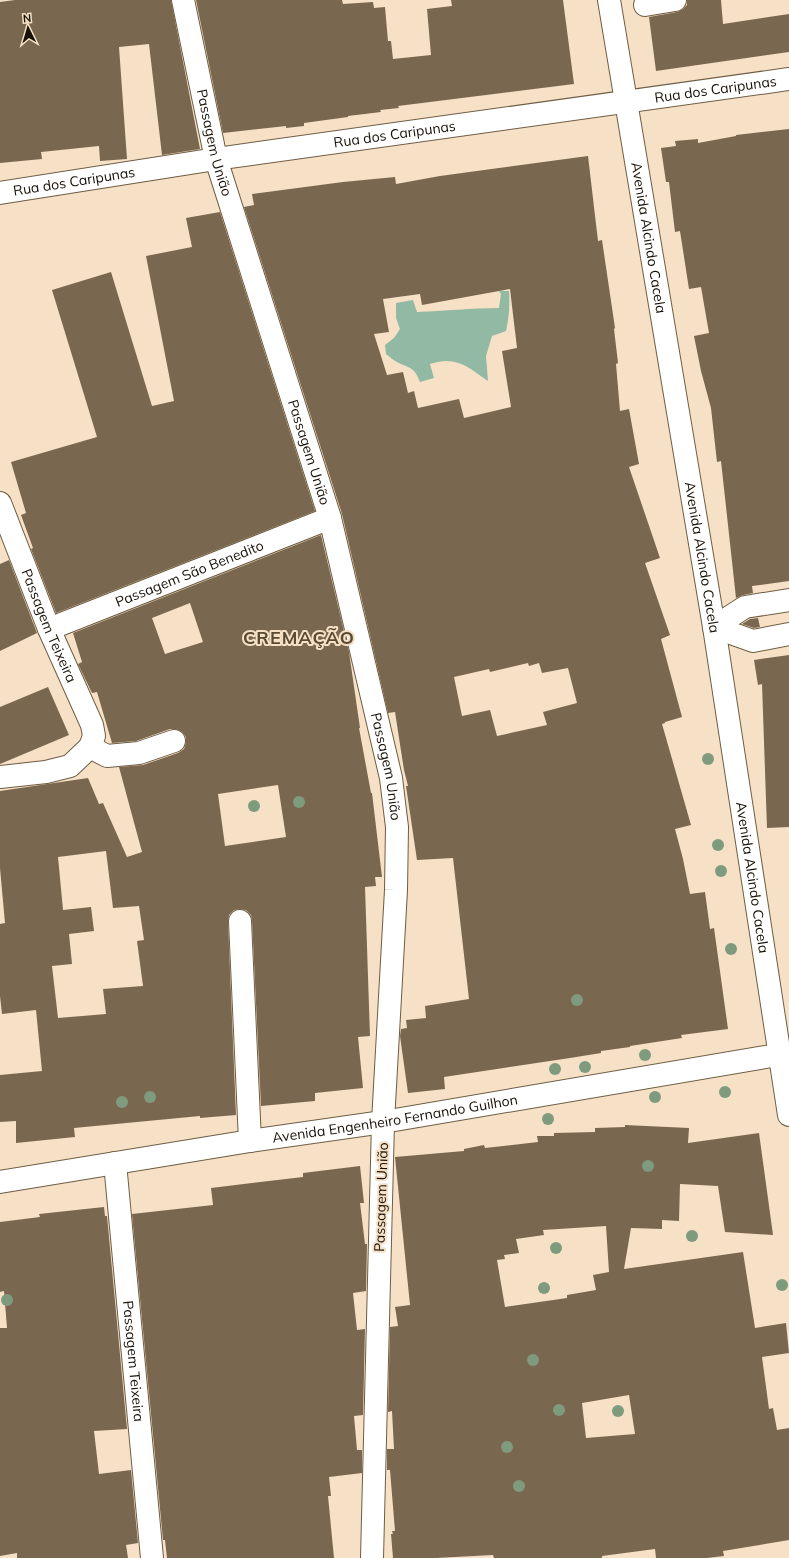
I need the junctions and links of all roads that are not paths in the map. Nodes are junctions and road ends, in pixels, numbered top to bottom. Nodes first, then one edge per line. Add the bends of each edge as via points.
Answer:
1 (183, 0) edge
2 (609, 0) edge
3 (676, 0) edge
4 (645, 5) dead end
5 (789, 79) edge
6 (625, 101) junction
7 (216, 159) junction
8 (0, 193) edge
9 (0, 503) edge
10 (330, 518) junction
11 (789, 600) edge
12 (714, 628) junction
13 (49, 629) junction
14 (789, 634) edge
15 (174, 741) dead end
16 (90, 747) junction
17 (0, 777) edge
18 (240, 921) dead end
19 (784, 1054) edge
20 (789, 1115) edge
21 (383, 1122) junction
22 (250, 1141) junction
23 (115, 1163) junction
24 (0, 1182) edge
25 (152, 1558) edge
26 (372, 1558) edge

1 - 7 street, Passagem União
2 - 6 street, Avenida Alcindo Cacela
3 - 4 street
5 - 6 street, Rua dos Caripunas
6 - 7 street, Rua dos Caripunas
6 - 12 street, Avenida Alcindo Cacela
7 - 8 street, Rua dos Caripunas
7 - 10 street, Passagem União
9 - 13 street, Passagem Teixeira
10 - 13 street, Passagem São Benedito
10 - 21 street, Passagem União via 392,778 397,827
11 - 12 street via 745,606
12 - 14 street via 753,642
12 - 19 street, Avenida Alcindo Cacela
13 - 16 street, Passagem Teixeira via 92,725 94,736
15 - 16 street via 139,752 107,756
16 - 17 street via 70,766 46,772
18 - 22 street
19 - 20 street, Avenida Alcindo Cacela
19 - 21 street, Avenida Engenheiro Fernando Guilhon
21 - 22 street, Avenida Engenheiro Fernando Guilhon
21 - 26 street, Passagem União
22 - 23 street, Avenida Engenheiro Fernando Guilhon
23 - 24 street, Avenida Engenheiro Fernando Guilhon
23 - 25 street, Passagem Teixeira

